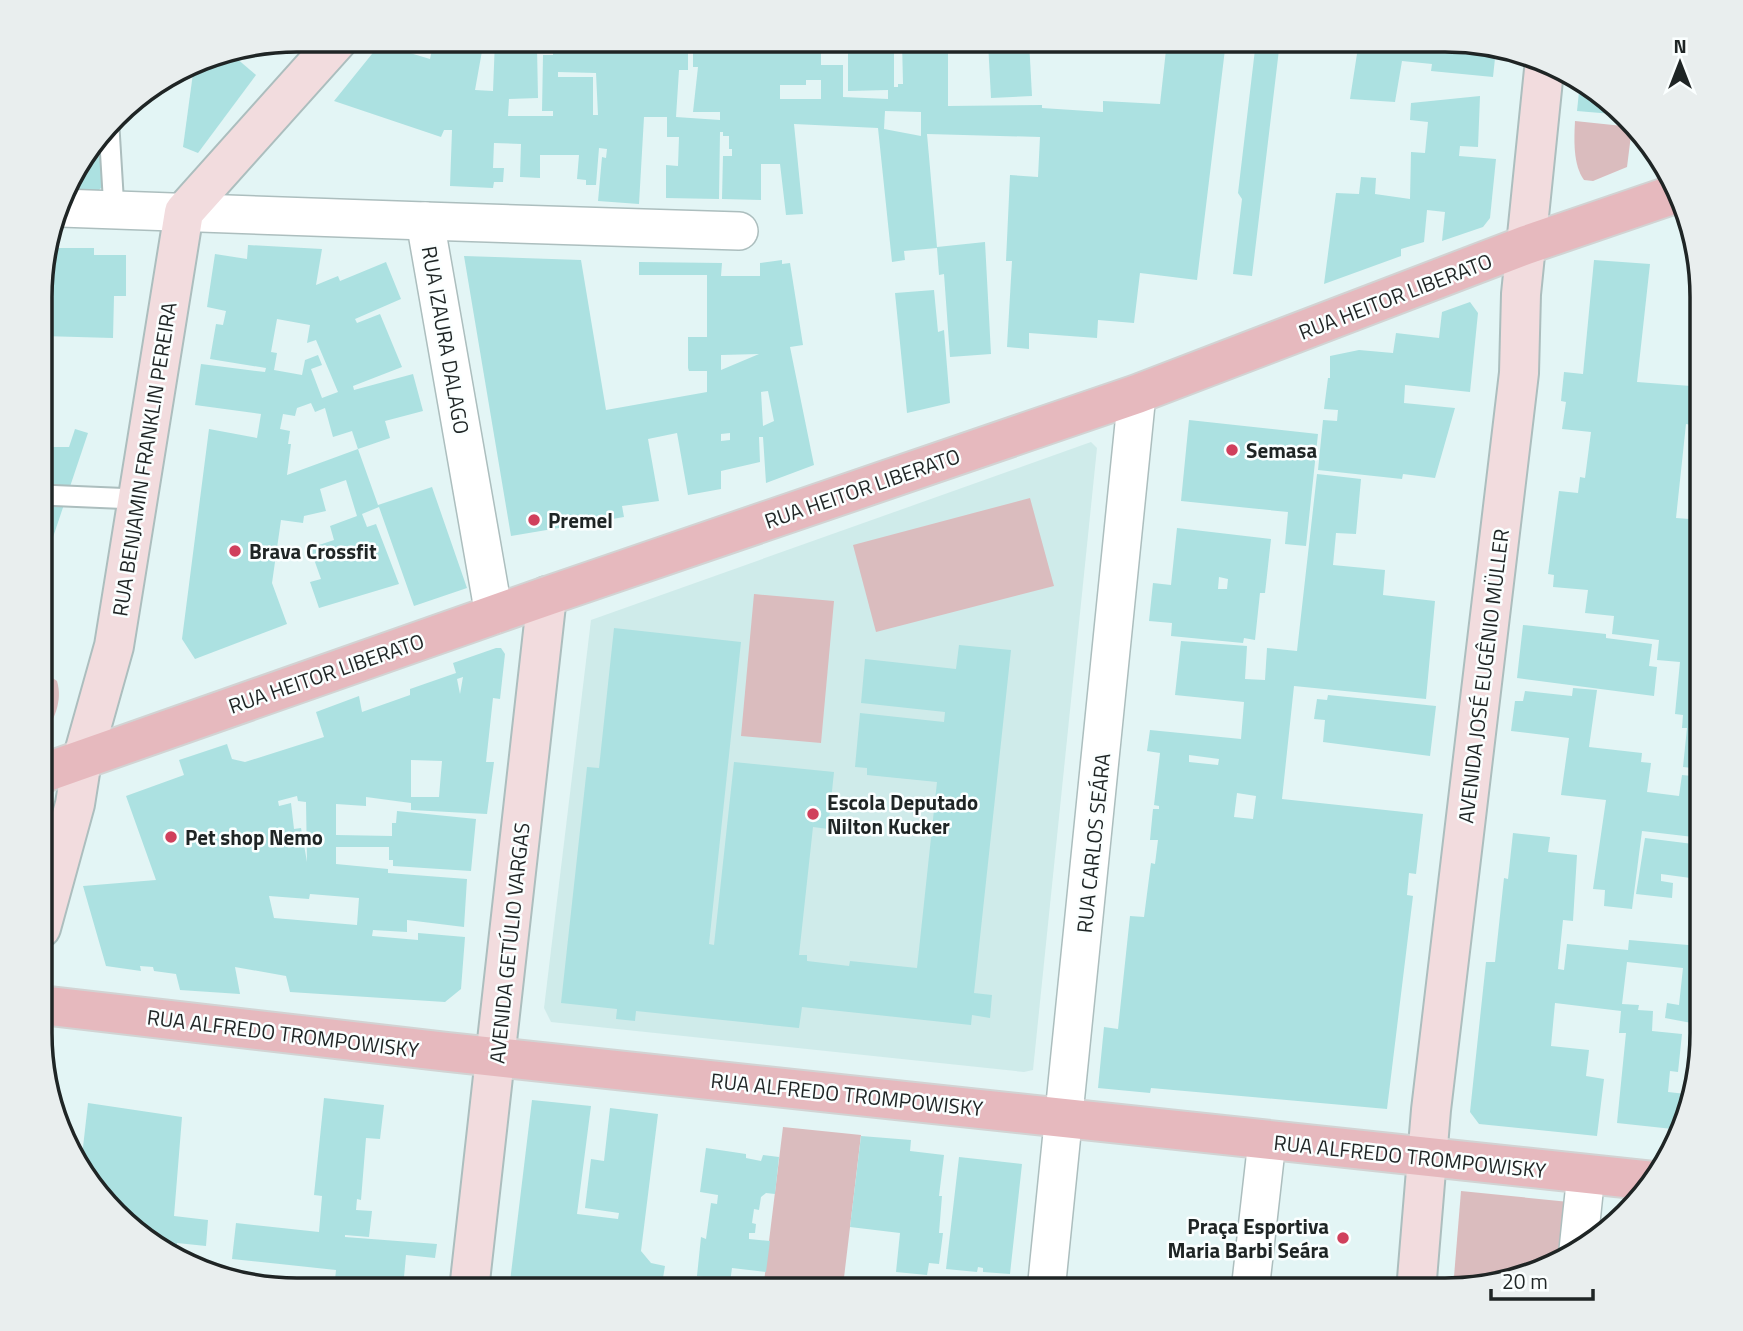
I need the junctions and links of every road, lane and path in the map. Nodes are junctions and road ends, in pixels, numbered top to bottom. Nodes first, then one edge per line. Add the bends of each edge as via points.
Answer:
1 (327, 52) edge
2 (1544, 73) edge
3 (110, 140) edge
4 (1666, 191) edge
5 (70, 208) edge
6 (114, 210) junction
7 (184, 212) junction
8 (425, 221) junction
9 (739, 231) dead end
10 (1526, 245) junction
11 (1137, 394) junction
12 (52, 495) edge
13 (135, 499) junction
14 (547, 596) junction
15 (494, 615) junction
16 (82, 760) junction
17 (53, 770) edge
18 (53, 885) edge
19 (53, 1006) edge
20 (497, 1057) junction
21 (1065, 1118) junction
22 (1266, 1141) junction
23 (1428, 1156) junction
24 (1586, 1174) junction
25 (1642, 1180) edge
26 (1579, 1239) edge
27 (470, 1278) edge
28 (1047, 1278) edge
29 (1251, 1278) edge
30 (1417, 1278) edge

1 - 7 main road
2 - 10 main road, AVENIDA JOSÉ EUGÊNIO MÜLLER
3 - 6 lane
4 - 10 main road, RUA HEITOR LIBERATO
5 - 6 street, RUA IZAURA DALAGO
6 - 7 street, RUA IZAURA DALAGO
7 - 8 street, RUA IZAURA DALAGO
7 - 13 main road, RUA BENJAMIN FRANKLIN PEREIRA
8 - 9 street
8 - 15 street, RUA IZAURA DALAGO
10 - 11 main road, RUA HEITOR LIBERATO
10 - 23 main road, AVENIDA JOSÉ EUGÊNIO MÜLLER via 1519,373
11 - 14 main road, RUA HEITOR LIBERATO
11 - 21 street, RUA CARLOS SEÁRA
12 - 13 lane
13 - 16 main road, RUA BENJAMIN FRANKLIN PEREIRA via 114,646
14 - 15 main road, RUA HEITOR LIBERATO
14 - 20 main road, AVENIDA GETÚLIO VARGAS
15 - 16 main road, RUA HEITOR LIBERATO
16 - 17 main road, RUA HEITOR LIBERATO
16 - 18 main road, RUA BENJAMIN FRANKLIN PEREIRA
19 - 20 main road, RUA ALFREDO TROMPOWISKY
20 - 21 main road, RUA ALFREDO TROMPOWISKY
20 - 27 main road, AVENIDA GETÚLIO VARGAS
21 - 22 main road, RUA ALFREDO TROMPOWISKY
21 - 28 street, RUA CARLOS SEÁRA
22 - 23 main road, RUA ALFREDO TROMPOWISKY
22 - 29 street
23 - 24 main road, RUA ALFREDO TROMPOWISKY
23 - 30 main road, AVENIDA JOSÉ EUGÊNIO MÜLLER
24 - 25 main road, RUA ALFREDO TROMPOWISKY
24 - 26 street

